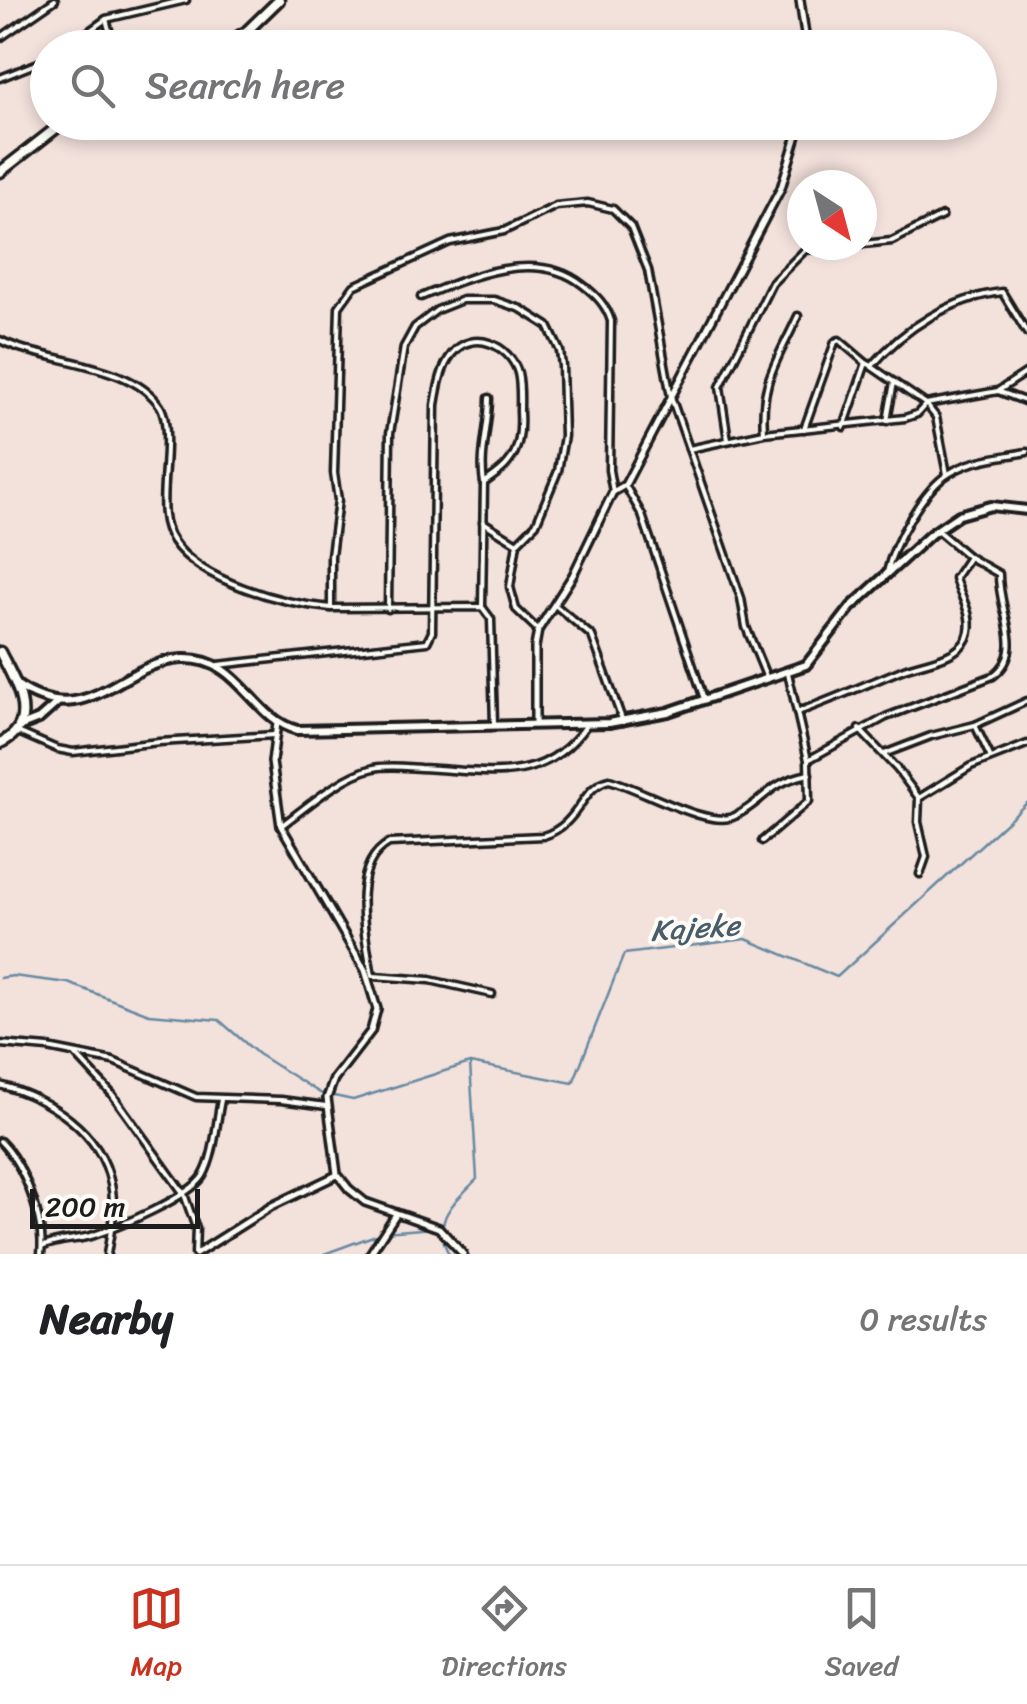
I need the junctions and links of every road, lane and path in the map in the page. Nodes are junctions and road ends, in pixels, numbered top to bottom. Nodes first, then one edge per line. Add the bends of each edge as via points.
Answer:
1 (54, 0) edge
2 (186, 0) edge
3 (279, 0) edge
4 (800, 0) edge
5 (106, 19) junction
6 (91, 30) edge
7 (109, 30) edge
8 (247, 30) edge
9 (804, 30) edge
10 (0, 38) edge
11 (30, 67) edge
12 (0, 78) edge
13 (41, 140) edge
14 (796, 140) edge
15 (0, 172) edge
16 (942, 216) dead end
17 (422, 297) dead end
18 (798, 316) dead end
19 (1027, 333) edge
20 (0, 340) edge
21 (869, 364) junction
22 (1027, 372) edge
23 (894, 382) junction
24 (998, 391) junction
25 (671, 397) junction
26 (489, 398) dead end
27 (1027, 402) edge
28 (926, 404) junction
29 (886, 421) junction
30 (844, 427) junction
31 (804, 429) junction
32 (764, 433) junction
33 (728, 440) junction
34 (689, 450) junction
35 (1027, 452) edge
36 (947, 474) junction
37 (484, 483) junction
38 (625, 485) junction
39 (613, 492) junction
40 (1027, 510) edge
41 (482, 522) junction
42 (937, 529) junction
43 (517, 543) junction
44 (969, 557) junction
45 (886, 576) junction
46 (554, 605) junction
47 (482, 607) junction
48 (331, 608) junction
49 (388, 609) junction
50 (432, 609) junction
51 (1017, 629) dead end
52 (538, 630) junction
53 (1018, 644) dead end
54 (0, 652) edge
55 (214, 666) junction
56 (788, 672) junction
57 (767, 679) junction
58 (16, 684) junction
59 (704, 699) junction
60 (1027, 701) edge
61 (58, 702) junction
62 (798, 712) junction
63 (624, 722) junction
64 (278, 723) junction
65 (588, 723) junction
66 (494, 724) junction
67 (535, 724) junction
68 (975, 725) junction
69 (19, 729) junction
70 (859, 729) junction
71 (274, 735) junction
72 (0, 743) edge
73 (1027, 744) edge
74 (884, 754) junction
75 (991, 758) junction
76 (808, 760) junction
77 (809, 774) junction
78 (918, 798) junction
79 (282, 826) junction
80 (762, 841) dead end
81 (920, 874) dead end
82 (370, 976) junction
83 (492, 994) dead end
84 (0, 1044) edge
85 (75, 1054) junction
86 (0, 1085) edge
87 (221, 1100) junction
88 (326, 1106) junction
89 (0, 1140) edge
90 (337, 1174) junction
91 (184, 1194) junction
92 (396, 1214) junction
93 (112, 1226) junction
94 (42, 1247) junction
95 (40, 1254) edge
96 (107, 1254) edge
97 (196, 1254) edge
98 (370, 1254) edge
99 (462, 1254) edge

1 - 10 street
2 - 5 street
3 - 8 main road
4 - 9 street
5 - 6 street
5 - 7 street
11 - 12 street
13 - 15 main road
14 - 25 street via 781,188
16 - 33 street via 892,241 797,255 772,284 720,385
17 - 39 street via 472,278 550,266 601,300 611,321
18 - 32 street via 766,382
19 - 21 street via 998,291 922,322
20 - 48 street via 105,371 151,396 163,411 163,515 173,542 238,586
21 - 23 street
21 - 30 street
21 - 31 street via 834,342
22 - 24 street
23 - 28 street
23 - 29 street
24 - 27 street
24 - 28 street
25 - 34 street
25 - 38 street
25 - 48 street via 638,240 602,204 545,209 354,286 339,307
26 - 37 street
28 - 29 street via 914,415
28 - 36 street via 936,418
29 - 30 street
30 - 31 street
31 - 32 street
32 - 33 street
33 - 34 street
34 - 57 street
35 - 36 street
36 - 45 street via 900,536
37 - 41 street
37 - 50 street via 508,464 520,439 519,376 498,346 477,340 450,357 435,404
38 - 39 street
38 - 59 street via 642,515
39 - 46 street
40 - 42 main road via 980,508
41 - 43 street
41 - 47 street
42 - 44 street
42 - 45 main road
43 - 49 street via 536,524 558,472 564,436 560,351 548,326 522,310 494,300 462,300 414,327 400,365 390,447
43 - 52 street via 512,600
44 - 51 street via 1000,574 1004,604
44 - 62 street via 955,578 968,614 964,643
45 - 56 main road via 842,615 812,660
46 - 52 street
46 - 63 street via 592,636
47 - 50 street
47 - 66 street via 491,619
48 - 49 street
49 - 50 street
50 - 55 street via 430,638 421,644
52 - 67 street
53 - 70 street via 1000,672
54 - 58 main road
55 - 61 main road via 163,663 96,696
55 - 64 main road
56 - 57 main road
56 - 62 street
57 - 59 main road
58 - 61 main road
58 - 69 main road via 23,705
59 - 63 main road
60 - 68 street
61 - 69 main road
62 - 76 street
63 - 65 main road
64 - 66 main road via 312,731
64 - 71 street
65 - 67 main road
65 - 79 street via 559,756 535,769 377,767
66 - 67 main road
68 - 74 street
68 - 75 street
69 - 71 street via 73,752
69 - 72 main road
70 - 74 street
70 - 76 street
71 - 79 street via 272,778
73 - 75 street
74 - 78 street
75 - 78 street
76 - 77 street
77 - 80 street via 806,807
77 - 82 street via 781,782 727,820 609,780 593,788 564,827 543,836 389,843 371,858 364,880
78 - 81 street via 926,857
79 - 82 street
82 - 83 street
82 - 88 street via 375,1021 334,1079
84 - 85 street
85 - 87 street
85 - 91 street
86 - 93 street via 56,1109 96,1148 111,1182
87 - 88 street
87 - 91 street via 207,1166
88 - 90 street
89 - 94 street via 28,1186
90 - 92 street via 356,1196
90 - 97 street
91 - 93 street
91 - 97 street via 196,1228
92 - 98 street
92 - 99 street via 438,1228
93 - 94 street
93 - 96 street
94 - 95 street

